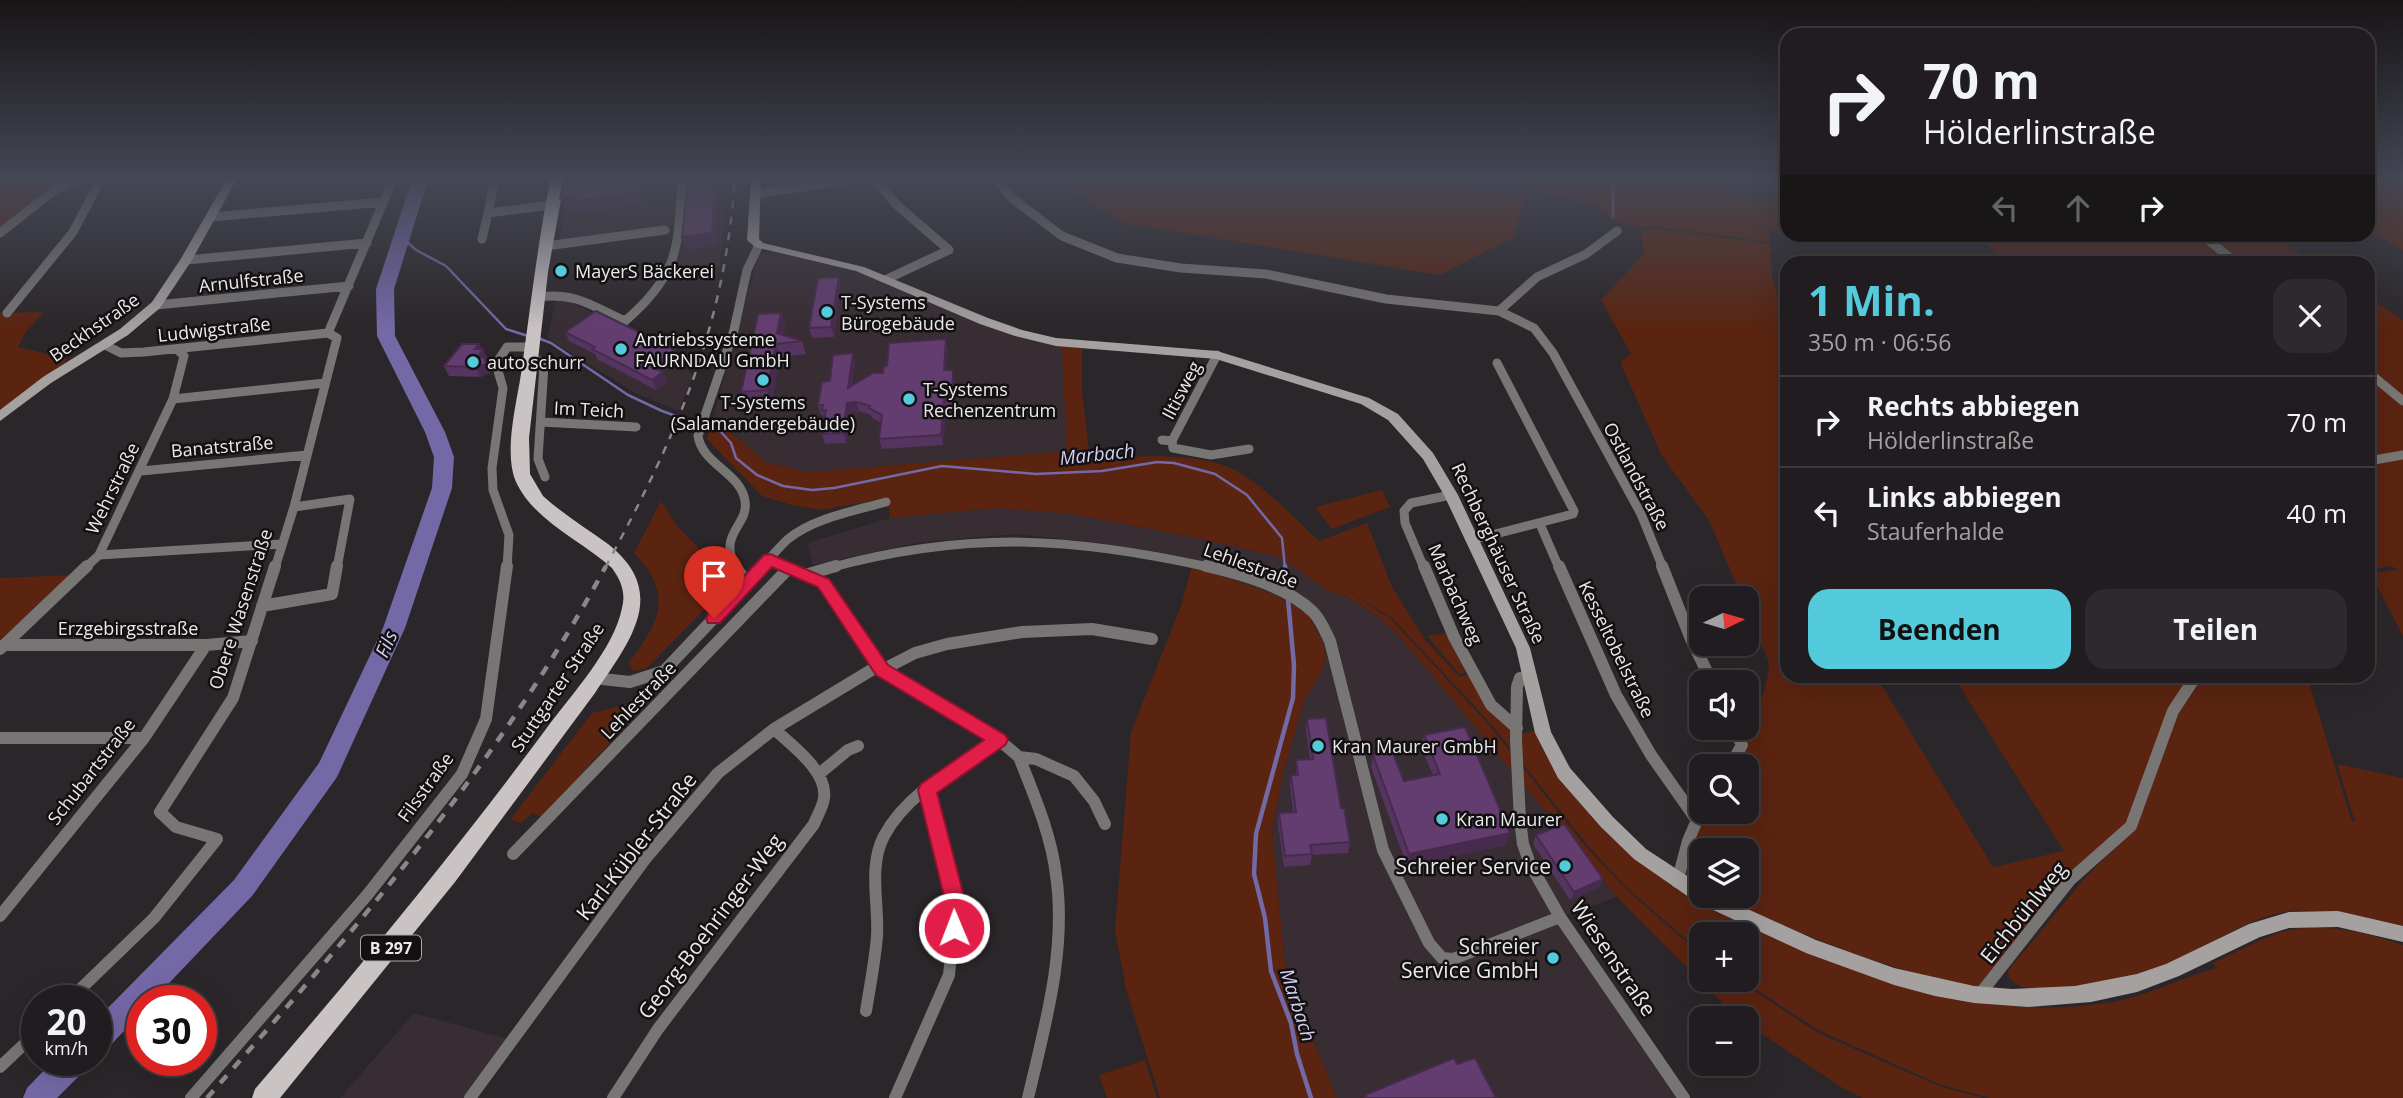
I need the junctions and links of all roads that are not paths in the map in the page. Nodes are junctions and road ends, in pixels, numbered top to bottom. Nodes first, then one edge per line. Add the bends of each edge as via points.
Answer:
1 (76, 228) edge
2 (204, 228) edge
3 (373, 228) edge
4 (484, 228) edge
5 (549, 228) edge
6 (677, 228) edge
7 (754, 228) edge
8 (924, 228) edge
9 (1050, 228) edge
10 (665, 230) dead end
11 (1617, 231) dead end
12 (482, 239) dead end
13 (2211, 242) edge
14 (367, 243) junction
15 (759, 245) junction
16 (546, 246) junction
17 (2228, 256) edge
18 (186, 260) junction
19 (887, 279) junction
20 (349, 285) junction
21 (538, 297) junction
22 (156, 305) junction
23 (1499, 310) junction
24 (7, 313) dead end
25 (328, 333) junction
26 (532, 344) junction
27 (105, 345) junction
28 (177, 349) junction
29 (1217, 355) junction
30 (1497, 362) dead end
31 (2375, 378) edge
32 (325, 383) junction
33 (173, 398) junction
34 (2403, 401) edge
35 (0, 417) edge
36 (541, 422) junction
37 (636, 427) dead end
38 (1249, 449) dead end
39 (307, 455) junction
40 (2403, 455) edge
41 (2375, 460) edge
42 (141, 471) junction
43 (545, 477) dead end
44 (1451, 495) junction
45 (886, 502) dead end
46 (294, 507) junction
47 (1540, 524) junction
48 (1472, 540) junction
49 (282, 544) junction
50 (99, 555) junction
51 (770, 560) junction
52 (788, 569) junction
53 (805, 575) junction
54 (746, 582) junction
55 (262, 606) junction
56 (1152, 639) dead end
57 (252, 641) junction
58 (206, 645) junction
59 (2, 647) edge
60 (880, 668) junction
61 (1706, 670) edge
62 (1531, 677) junction
63 (594, 680) junction
64 (2191, 683) edge
65 (774, 729) junction
66 (1517, 729) junction
67 (0, 738) edge
68 (144, 738) junction
69 (999, 740) junction
70 (858, 746) dead end
71 (1020, 757) junction
72 (819, 774) junction
73 (927, 790) junction
74 (1689, 804) edge
75 (1105, 824) dead end
76 (1695, 824) edge
77 (513, 854) dead end
78 (1677, 882) junction
79 (1689, 889) edge
80 (1728, 908) edge
81 (0, 916) edge
82 (1560, 917) junction
83 (2403, 934) edge
84 (85, 985) edge
85 (1980, 995) junction
86 (866, 1011) dead end
87 (21, 1043) edge
88 (6, 1054) edge
89 (0, 1067) edge
90 (191, 1098) edge
91 (264, 1098) edge
92 (470, 1098) edge
93 (614, 1098) edge
94 (895, 1098) edge
95 (1028, 1098) edge
96 (1684, 1098) edge

1 - 24 street
2 - 18 street, Beckhstraße
3 - 14 street
4 - 12 street
5 - 16 main road, Stuttgarter Straße / B 297
6 - 21 street via 673,261 664,281 625,321 572,297
7 - 15 street via 753,240
8 - 19 street via 949,250
9 - 23 street via 1117,258 1266,274 1385,299
10 - 16 street
11 - 23 street via 1586,254 1537,277
13 - 17 street
14 - 18 street
14 - 20 street
15 - 19 street, Rechberghäuser Straße
15 - 54 street via 748,262 738,314 698,432 699,442 743,495 744,511 728,550
16 - 21 main road, Stuttgarter Straße / B 297
18 - 22 street, Beckhstraße
19 - 29 street, Rechberghäuser Straße via 984,321 1044,339
20 - 22 street, Arnulfstraße
20 - 25 street
21 - 26 main road, Stuttgarter Straße / B 297
22 - 27 street, Beckhstraße
23 - 61 street, Ostlandstraße via 1534,328 1553,353 1641,514
25 - 28 street, Ludwigstraße
25 - 32 street, Obere Wasenstraße via 337,338
26 - 36 street, Im Teich via 544,365
26 - 63 main road, Stuttgarter Straße / B 297 via 520,446 522,477 537,500 628,576 633,594 631,614
26 - 90 street, Filsstraße via 507,347 496,364 502,398 493,490 509,535 509,553 485,719 476,746 462,774 368,894
27 - 28 street, Ludwigstraße via 130,353
27 - 35 street, Beckhstraße via 47,380
28 - 33 street, Wehrstraße via 184,363
29 - 38 street, Iltisweg via 1167,440 1173,448 1210,457
29 - 44 street, Rechberghäuser Straße via 1375,404 1420,445
30 - 47 street via 1574,511
31 - 34 street
32 - 33 street
32 - 39 street, Obere Wasenstraße
33 - 42 street, Wehrstraße
36 - 37 street, Im Teich
36 - 43 street, Im Teich via 538,459
39 - 42 street, Banatstraße
39 - 46 street, Obere Wasenstraße
40 - 41 street
42 - 50 street, Wehrstraße
44 - 48 street, Rechberghäuser Straße
44 - 66 street, Marbachweg via 1409,504 1405,523 1454,637 1491,705
45 - 51 street, Lehlestraße via 808,526 788,539
46 - 49 street, Obere Wasenstraße
46 - 55 street via 350,499 332,594
47 - 48 street
47 - 74 street, Kesseltobelstraße via 1616,695 1651,755
48 - 62 street, Rechberghäuser Straße via 1523,649
49 - 50 street
49 - 55 street, Obere Wasenstraße
50 - 59 street, Wehrstraße
51 - 52 street
51 - 54 street, Lehlestraße
52 - 53 street
52 - 77 street, Lehlestraße
53 - 60 street via 823,583
53 - 82 street, Lehlestraße via 919,548 1013,540 1190,561 1266,585 1304,604 1319,618 1330,641 1383,850 1429,943 1442,958 1453,959
54 - 63 street, Lehlestraße via 664,671 631,684
55 - 57 street, Obere Wasenstraße
56 - 60 street, Karl-Kübler-Straße via 1092,629 1022,632 947,644
57 - 58 street, Erzgebirgsstraße
57 - 84 street, Obere Wasenstraße via 233,698 160,812 163,820 175,826 217,839 154,918
58 - 59 street, Erzgebirgsstraße
58 - 68 street, Schubartstraße
60 - 65 street, Karl-Kübler-Straße
60 - 69 street
62 - 66 street, Wiesenstraße via 1520,678 1518,683
62 - 78 street, Rechberghäuser Straße via 1544,733 1564,773 1631,846
63 - 91 main road, Stuttgarter Straße / B 297 via 432,898
64 - 85 street, Eichbühlweg via 2173,711 2131,826 2070,880
65 - 72 street
65 - 92 street, Karl-Kübler-Straße via 718,773 646,858
66 - 82 street, Wiesenstraße via 1523,845
67 - 68 street
68 - 81 street, Schubartstraße
69 - 71 street
69 - 73 street
70 - 72 street
71 - 75 street via 1036,758 1074,776
71 - 95 street via 1048,834 1058,889 1059,933 1052,988
72 - 93 street, Georg-Boehringer-Weg via 824,797 814,824 658,1029
73 - 86 street via 883,837 876,872 878,935
73 - 94 street via 956,904 949,975
76 - 78 street
78 - 79 street, Rechberghäuser Straße
80 - 85 street, Rechberghäuser Straße via 1875,969
82 - 96 street, Wiesenstraße
83 - 85 street, Rechberghäuser Straße via 2334,919 2275,923 2162,975 2083,995
87 - 88 street
88 - 89 street

